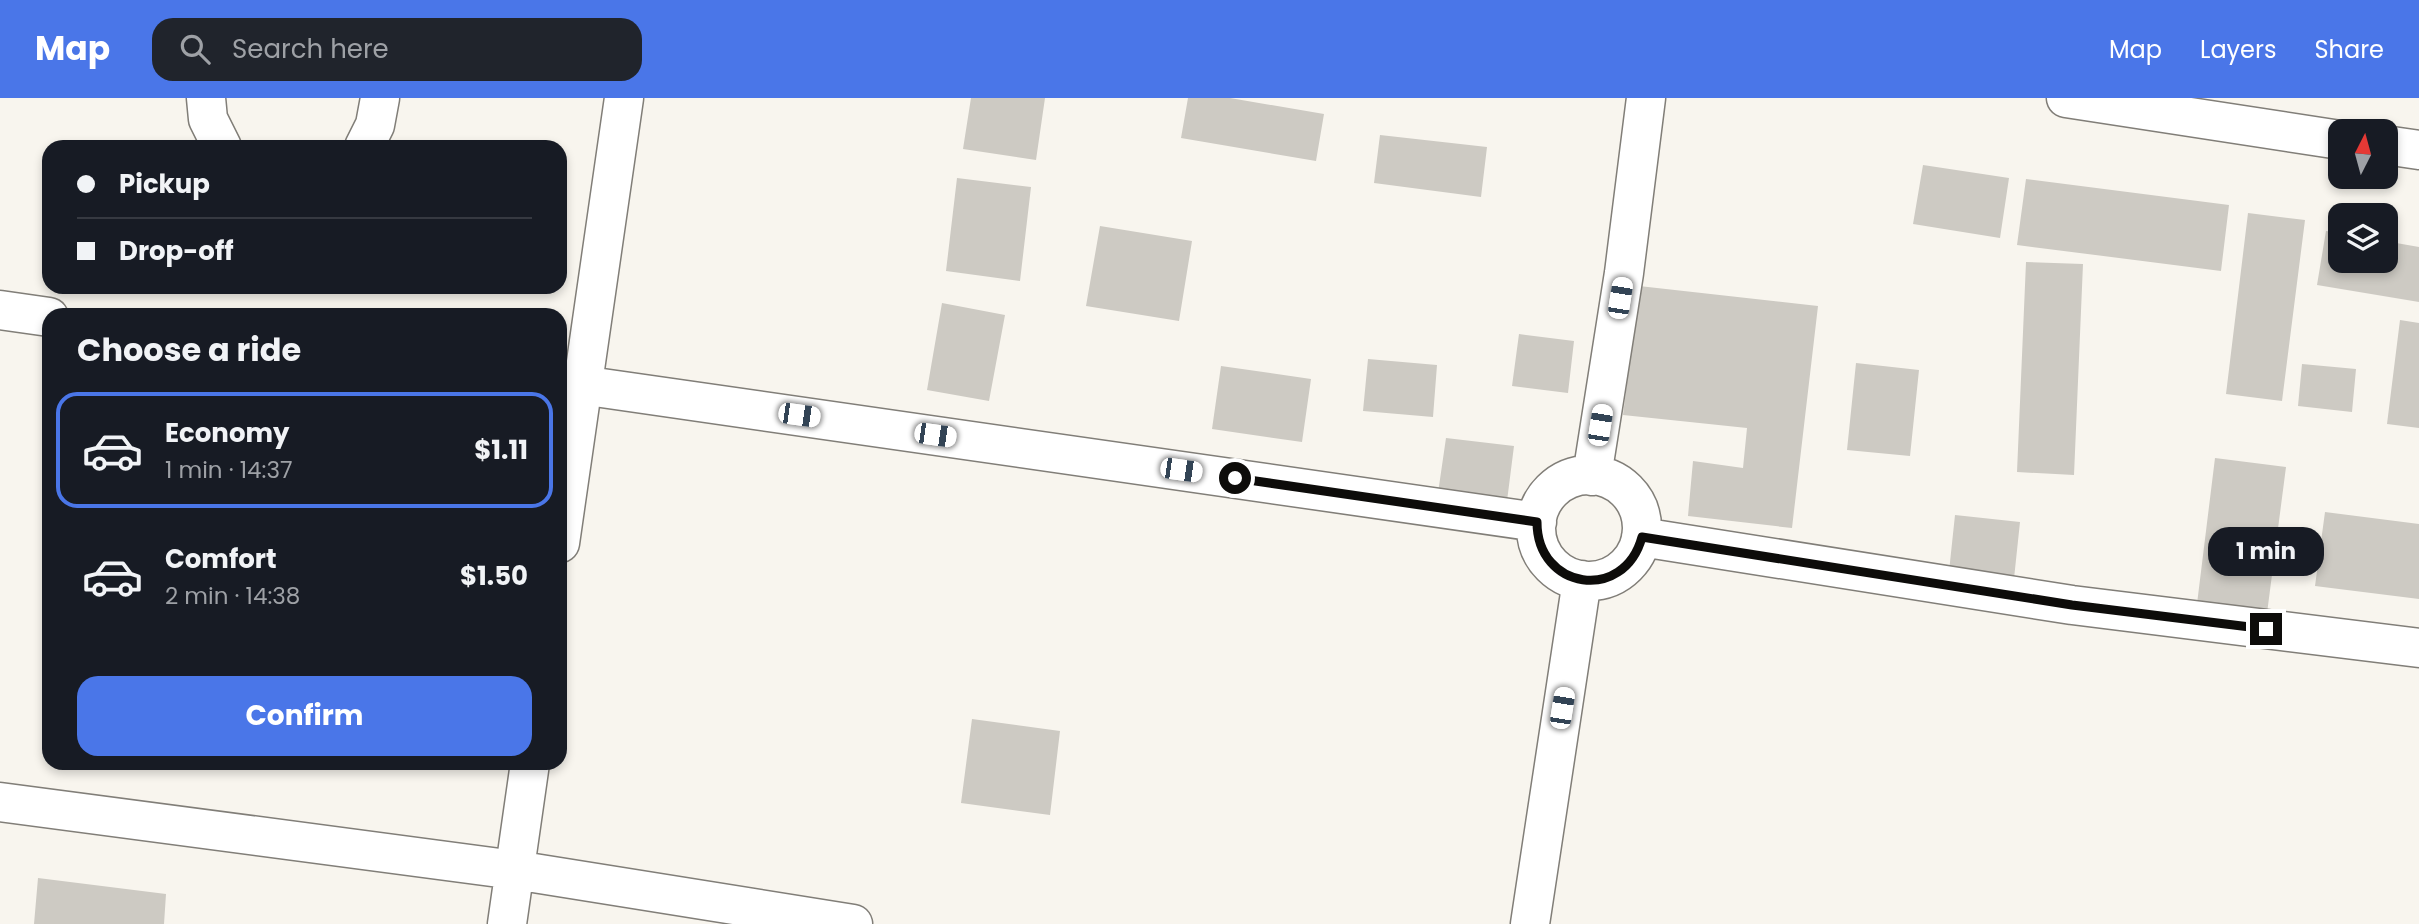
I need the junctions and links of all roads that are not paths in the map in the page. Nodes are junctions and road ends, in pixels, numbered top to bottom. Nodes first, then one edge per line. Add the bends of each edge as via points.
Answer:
1 (206, 98) edge
2 (380, 98) edge
3 (624, 98) edge
4 (1646, 98) edge
5 (2066, 98) edge
6 (2328, 138) edge
7 (218, 140) edge
8 (368, 140) edge
9 (2398, 147) edge
10 (2419, 150) edge
11 (0, 310) edge
12 (42, 316) edge
13 (571, 383) edge
14 (567, 441) edge
15 (1592, 476) junction
16 (1537, 522) junction
17 (1642, 537) junction
18 (1582, 580) junction
19 (2419, 648) edge
20 (529, 770) edge
21 (0, 802) edge
22 (515, 870) junction
23 (507, 924) edge
24 (853, 924) edge
25 (1530, 924) edge

1 - 7 street via 208,119
2 - 8 street
3 - 13 street
4 - 15 street
5 - 6 street
9 - 10 street
11 - 12 street
13 - 14 street
13 - 16 street
15 - 16 street via 1560,485 1544,501
15 - 17 street via 1627,491 1640,512
16 - 18 street via 1539,545 1551,565
17 - 18 street via 1633,558 1616,574
17 - 19 street via 2072,605
18 - 25 street
20 - 22 street
21 - 22 street
22 - 23 street
22 - 24 street

